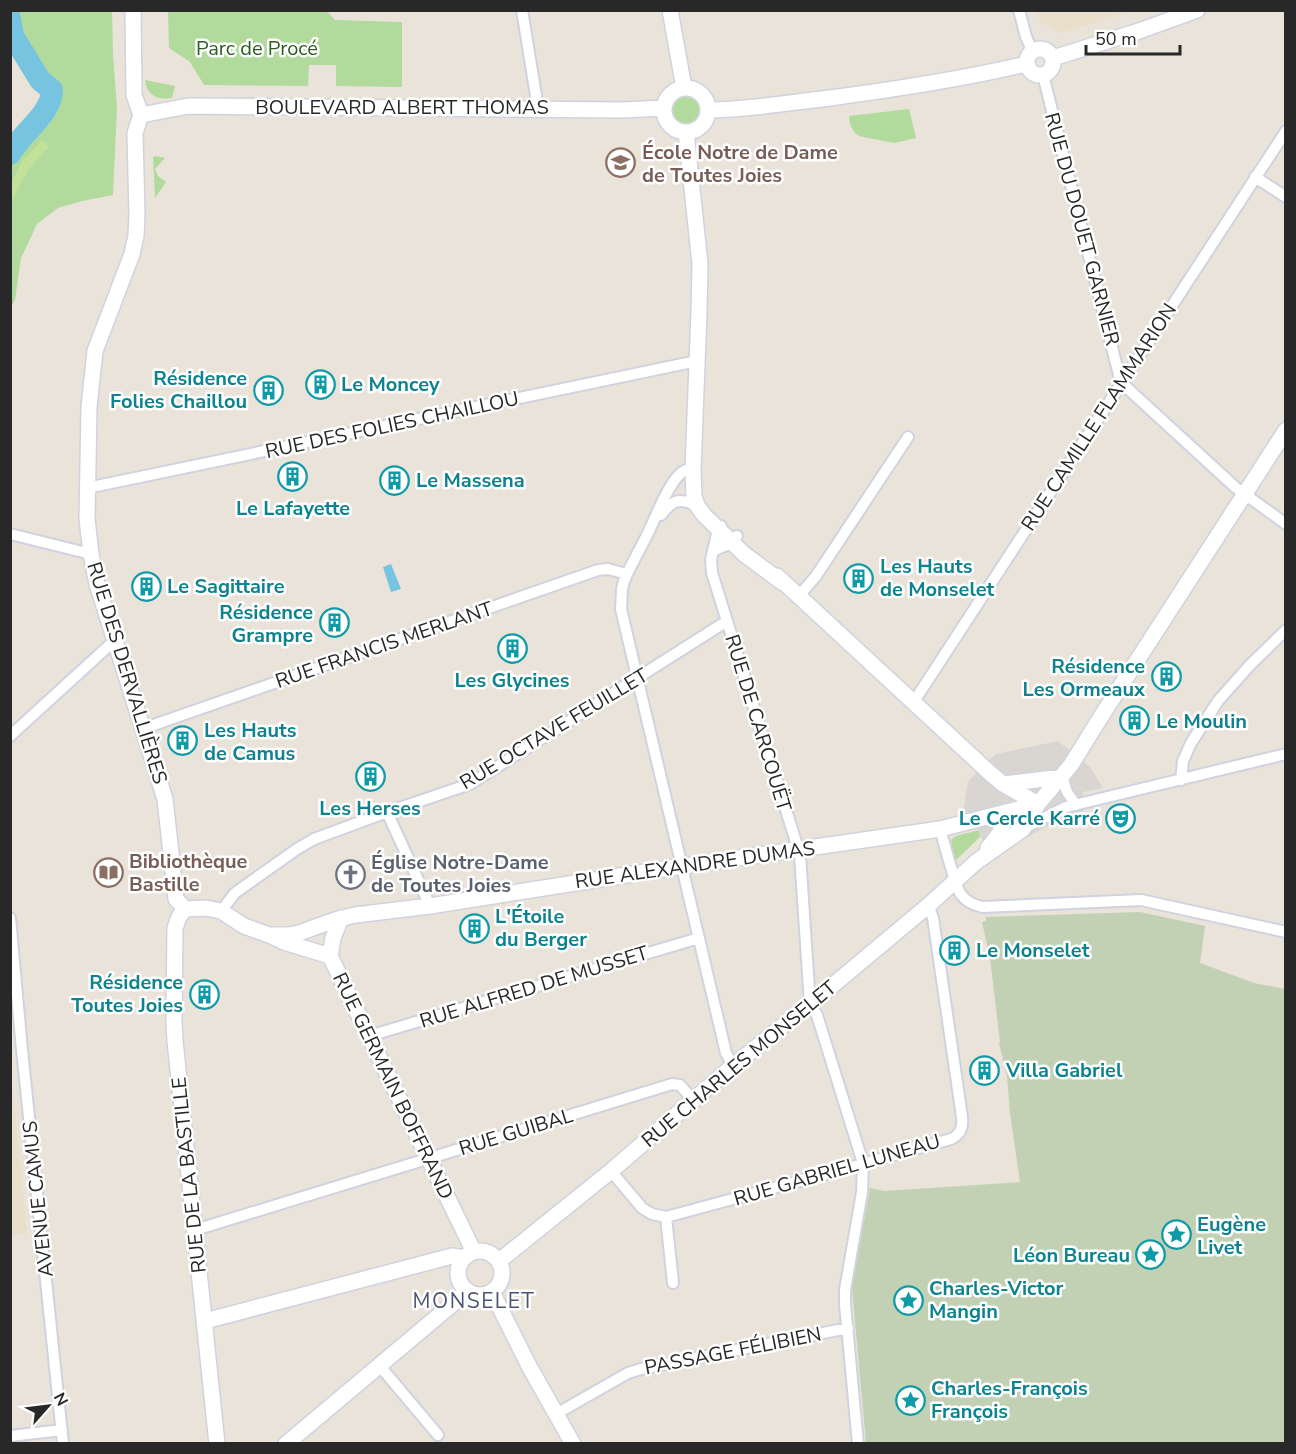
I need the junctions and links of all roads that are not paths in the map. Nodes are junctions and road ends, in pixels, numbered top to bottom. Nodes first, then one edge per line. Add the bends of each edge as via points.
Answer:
1 (133, 10) edge
2 (522, 10) edge
3 (670, 10) edge
4 (1019, 10) edge
5 (1197, 10) edge
6 (1029, 57) junction
7 (1053, 58) junction
8 (1043, 75) junction
9 (684, 88) junction
10 (538, 108) junction
11 (664, 108) junction
12 (708, 110) junction
13 (141, 115) junction
14 (1286, 131) edge
15 (686, 132) junction
16 (1256, 177) junction
17 (1286, 197) edge
18 (697, 362) junction
19 (1122, 381) junction
20 (1286, 430) edge
21 (908, 437) dead end
22 (693, 469) junction
23 (87, 488) junction
24 (1244, 494) junction
25 (693, 502) junction
26 (1286, 524) edge
27 (719, 527) junction
28 (649, 532) junction
29 (10, 534) edge
30 (734, 539) junction
31 (714, 550) junction
32 (91, 554) junction
33 (627, 574) junction
34 (798, 597) junction
35 (727, 621) junction
36 (1286, 630) edge
37 (114, 641) junction
38 (637, 678) junction
39 (913, 703) junction
40 (142, 729) junction
41 (10, 736) edge
42 (1286, 754) edge
43 (1062, 777) junction
44 (1181, 780) junction
45 (1003, 784) junction
46 (1038, 804) junction
47 (1071, 806) junction
48 (387, 812) junction
49 (1008, 812) junction
50 (940, 829) junction
51 (1023, 829) junction
52 (798, 850) junction
53 (976, 862) junction
54 (683, 866) junction
55 (955, 882) junction
56 (928, 905) junction
57 (430, 906) junction
58 (185, 909) junction
59 (221, 911) junction
60 (10, 918) edge
61 (341, 918) junction
62 (1286, 932) edge
63 (269, 935) junction
64 (699, 938) junction
65 (330, 956) junction
66 (810, 1004) junction
67 (369, 1036) junction
68 (733, 1066) junction
69 (693, 1100) junction
70 (429, 1159) junction
71 (863, 1163) junction
72 (611, 1171) junction
73 (666, 1217) junction
74 (195, 1230) junction
75 (469, 1255) junction
76 (499, 1261) junction
77 (673, 1282) dead end
78 (468, 1291) junction
79 (492, 1292) junction
80 (205, 1321) junction
81 (848, 1328) junction
82 (380, 1365) junction
83 (556, 1414) junction
84 (62, 1430) junction
85 (438, 1435) dead end
86 (10, 1436) edge
87 (63, 1443) edge
88 (217, 1443) edge
89 (286, 1443) edge
90 (573, 1443) edge
91 (858, 1443) edge

1 - 13 main road, RUE DES DERVALLIÈRES via 134,95
2 - 10 street
3 - 9 main road
4 - 6 street
5 - 7 main road
6 - 7 main road via 1039,48
6 - 8 main road via 1030,72
6 - 12 main road via 963,78 912,87
7 - 8 main road via 1051,69
8 - 19 street, RUE DU DOUET GARNIER
9 - 11 main road via 670,94
9 - 12 main road via 700,94
10 - 11 main road, BOULEVARD ALBERT THOMAS
10 - 13 main road, BOULEVARD ALBERT THOMAS via 188,106
11 - 15 main road via 670,125
12 - 15 main road via 702,124
13 - 23 main road, RUE DES DERVALLIÈRES via 135,133 136,236 95,351
14 - 16 street, RUE CAMILLE FLAMMARION
15 - 18 main road via 700,264
16 - 17 street
16 - 19 street, RUE CAMILLE FLAMMARION
18 - 22 main road
18 - 23 street, RUE DES FOLIES CHAILLOU
19 - 24 street, RUE DU DOUET GARNIER
19 - 39 street, RUE CAMILLE FLAMMARION
20 - 24 main road
21 - 34 street
22 - 25 main road
22 - 28 street via 687,469 676,479
23 - 32 main road, RUE DES DERVALLIÈRES
24 - 26 street, RUE DU DOUET GARNIER
24 - 43 main road
25 - 27 main road
25 - 28 street via 680,500 668,507
27 - 30 main road
27 - 31 street, RUE DE CARCOUËT
28 - 33 street
29 - 32 street
30 - 31 street
30 - 34 main road via 750,548
31 - 35 street, RUE DE CARCOUËT via 712,573
32 - 37 main road, RUE DES DERVALLIÈRES
33 - 38 street via 621,609
33 - 40 street, RUE FRANCIS MERLANT via 598,570
34 - 39 main road
35 - 38 street, RUE OCTAVE FEUILLET
35 - 52 street, RUE DE CARCOUËT
36 - 44 street via 1218,701 1191,743 1183,761
37 - 40 main road, RUE DES DERVALLIÈRES
37 - 41 street
38 - 48 street, RUE OCTAVE FEUILLET via 465,786
38 - 54 street
39 - 45 main road
40 - 58 main road, RUE DES DERVALLIÈRES via 165,799 176,899
42 - 44 street
43 - 45 main road
43 - 46 main road
43 - 47 street
44 - 47 street
45 - 46 main road
45 - 49 main road
46 - 47 street
46 - 49 main road, RUE ALEXANDRE DUMAS
46 - 51 main road
47 - 51 street
48 - 57 street
48 - 59 street, RUE OCTAVE FEUILLET via 297,849 235,893
49 - 50 main road, RUE ALEXANDRE DUMAS
49 - 53 main road, RUE CHARLES MONSELET via 999,834
50 - 52 main road, RUE ALEXANDRE DUMAS
50 - 55 street
51 - 53 main road, RUE CHARLES MONSELET
52 - 54 main road, RUE ALEXANDRE DUMAS
52 - 66 street, RUE DE CARCOUËT
53 - 55 main road, RUE CHARLES MONSELET
54 - 57 main road, RUE ALEXANDRE DUMAS
54 - 64 street
55 - 56 main road, RUE CHARLES MONSELET
55 - 62 street via 966,901 982,907 1140,900
56 - 66 main road, RUE CHARLES MONSELET
56 - 71 street, RUE GABRIEL LUNEAU via 962,1129 951,1139
57 - 61 main road, RUE ALEXANDRE DUMAS
58 - 59 main road, RUE ALEXANDRE DUMAS
58 - 74 main road, RUE DE LA BASTILLE via 176,928 174,1022
59 - 63 main road, RUE ALEXANDRE DUMAS via 238,924
60 - 84 street, AVENUE CAMUS
61 - 63 main road, RUE ALEXANDRE DUMAS via 299,933
61 - 65 main road, RUE GERMAIN BOFFRAND
63 - 65 main road, RUE ALEXANDRE DUMAS
64 - 67 street, RUE ALFRED DE MUSSET
64 - 68 street via 726,1053
65 - 67 main road, RUE GERMAIN BOFFRAND
66 - 68 main road, RUE CHARLES MONSELET
66 - 71 street via 817,1015
67 - 70 main road, RUE GERMAIN BOFFRAND
68 - 69 main road, RUE CHARLES MONSELET
69 - 70 street, RUE GUIBAL via 680,1085 672,1084
69 - 72 main road, RUE CHARLES MONSELET
70 - 74 street, RUE GUIBAL
70 - 75 main road, RUE GERMAIN BOFFRAND
71 - 73 street, RUE GABRIEL LUNEAU
71 - 81 street via 862,1192 845,1290
72 - 73 street via 642,1208
72 - 76 main road, RUE CHARLES MONSELET
73 - 77 street
74 - 80 main road, RUE DE LA BASTILLE
75 - 76 main road via 488,1252
75 - 78 main road via 460,1265 459,1273
75 - 80 main road
76 - 79 main road via 502,1278
78 - 79 main road via 478,1295
78 - 82 main road
79 - 83 main road
80 - 88 main road, RUE DE LA BASTILLE
81 - 83 street, PASSAGE FÉLIBIEN via 641,1369
81 - 91 street
82 - 85 street
82 - 89 main road
83 - 90 main road
84 - 86 street
84 - 87 street, AVENUE CAMUS

